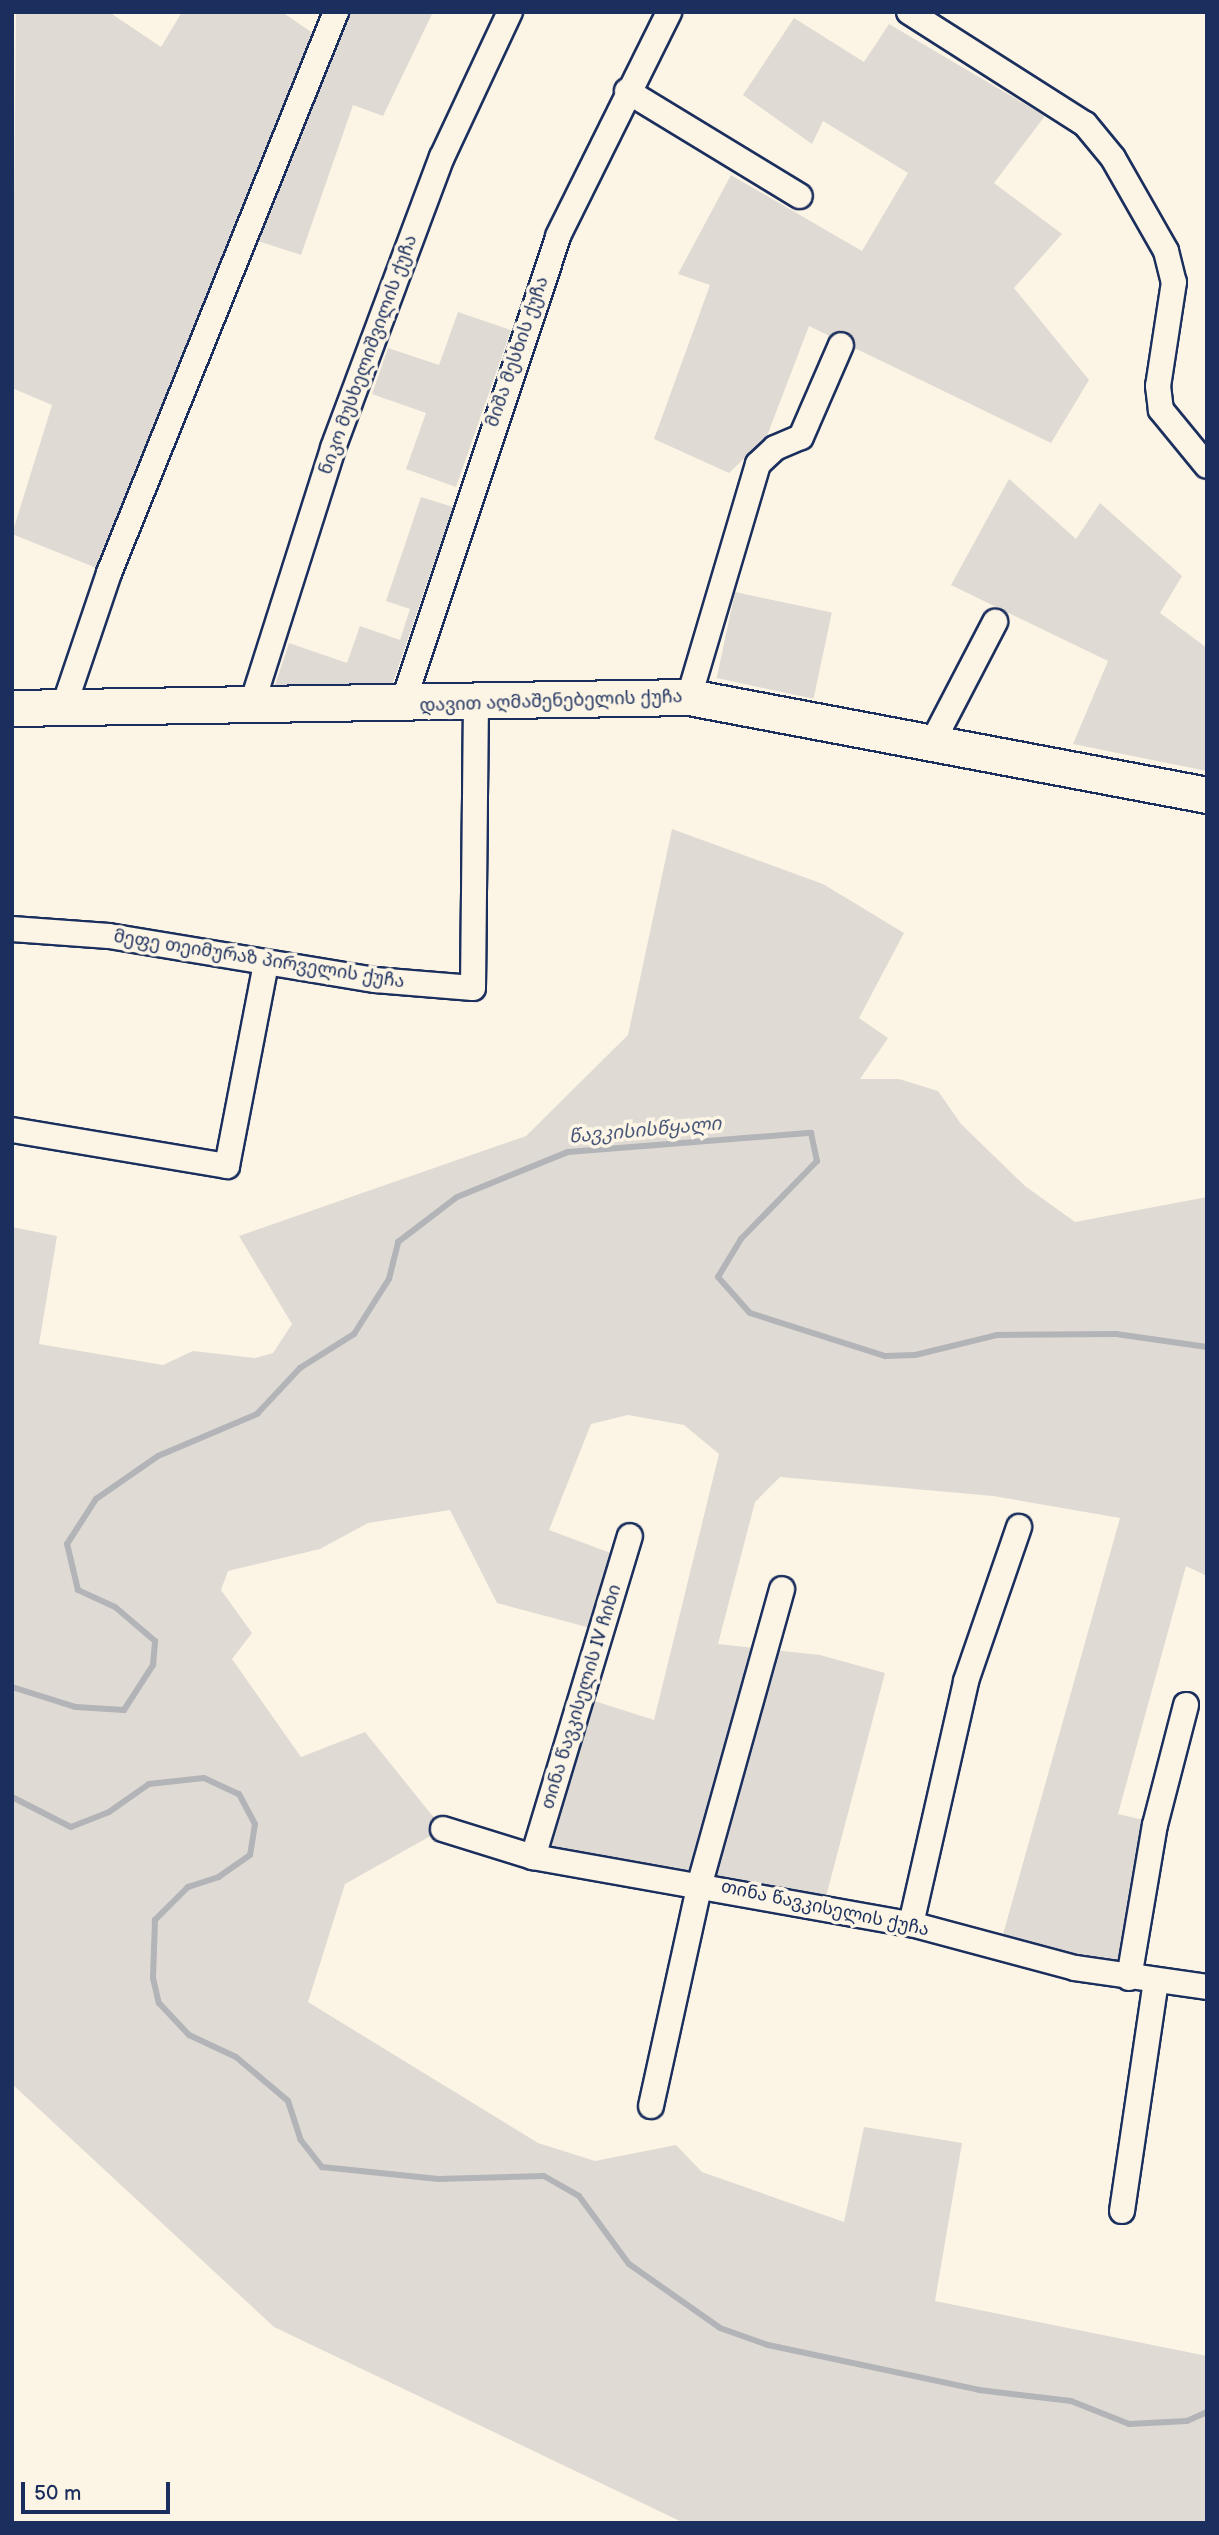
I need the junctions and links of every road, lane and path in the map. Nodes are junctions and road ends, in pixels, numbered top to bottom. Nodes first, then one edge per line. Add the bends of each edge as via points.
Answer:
1 (336, 12) edge
2 (510, 12) edge
3 (669, 12) edge
4 (909, 12) edge
5 (627, 91) junction
6 (800, 196) dead end
7 (841, 345) dead end
8 (1207, 466) edge
9 (995, 622) dead end
10 (689, 697) junction
11 (476, 704) junction
12 (402, 706) junction
13 (251, 707) junction
14 (12, 708) edge
15 (63, 709) junction
16 (931, 745) junction
17 (1207, 795) edge
18 (12, 929) edge
19 (265, 962) junction
20 (12, 1130) edge
21 (1019, 1527) dead end
22 (630, 1536) dead end
23 (782, 1589) dead end
24 (1186, 1705) dead end
25 (443, 1829) dead end
26 (533, 1857) junction
27 (700, 1883) junction
28 (911, 1924) junction
29 (1129, 1978) junction
30 (1156, 1981) junction
31 (1207, 1987) edge
32 (651, 2106) dead end
33 (1122, 2211) dead end

1 - 15 street via 109,573
2 - 13 street, ნიკო მუსხელიშვილის ქუჩა via 442,157 333,448
3 - 5 street, მიშა მესხის ქუჩა
4 - 8 street via 1085,124 1113,158 1166,251 1174,282 1158,386 1161,410
5 - 6 street
5 - 12 street, მიშა მესხის ქუჩა via 558,236
7 - 10 street via 801,437 758,464
9 - 16 street
10 - 11 street, დავით აღმაშენებელის ქუჩა
10 - 16 street, დავით აღმაშენებელის ქუჩა
11 - 12 street, დავით აღმაშენებელის ქუჩა
11 - 19 street, მეფე თეიმურაზ პირველის ქუჩა via 473,988
12 - 13 street, დავით აღმაშენებელის ქუჩა
13 - 15 street, დავით აღმაშენებელის ქუჩა
14 - 15 street, დავით აღმაშენებელის ქუჩა
16 - 17 street, დავით აღმაშენებელის ქუჩა
18 - 19 street, მეფე თეიმურაზ პირველის ქუჩა via 109,936
19 - 20 street via 227,1166
21 - 28 street via 966,1681
22 - 26 street, თინა წავკისელის IV ჩიხი
23 - 27 street
24 - 29 street via 1155,1825
25 - 26 street, თინა წავკისელის ქუჩა
26 - 27 street, თინა წავკისელის ქუჩა
27 - 28 street, თინა წავკისელის ქუჩა
27 - 32 street
28 - 29 street, თინა წავკისელის ქუჩა via 998,1951
29 - 30 street, თინა წავკისელის ქუჩა
30 - 31 street, თინა წავკისელის ქუჩა
30 - 33 street

